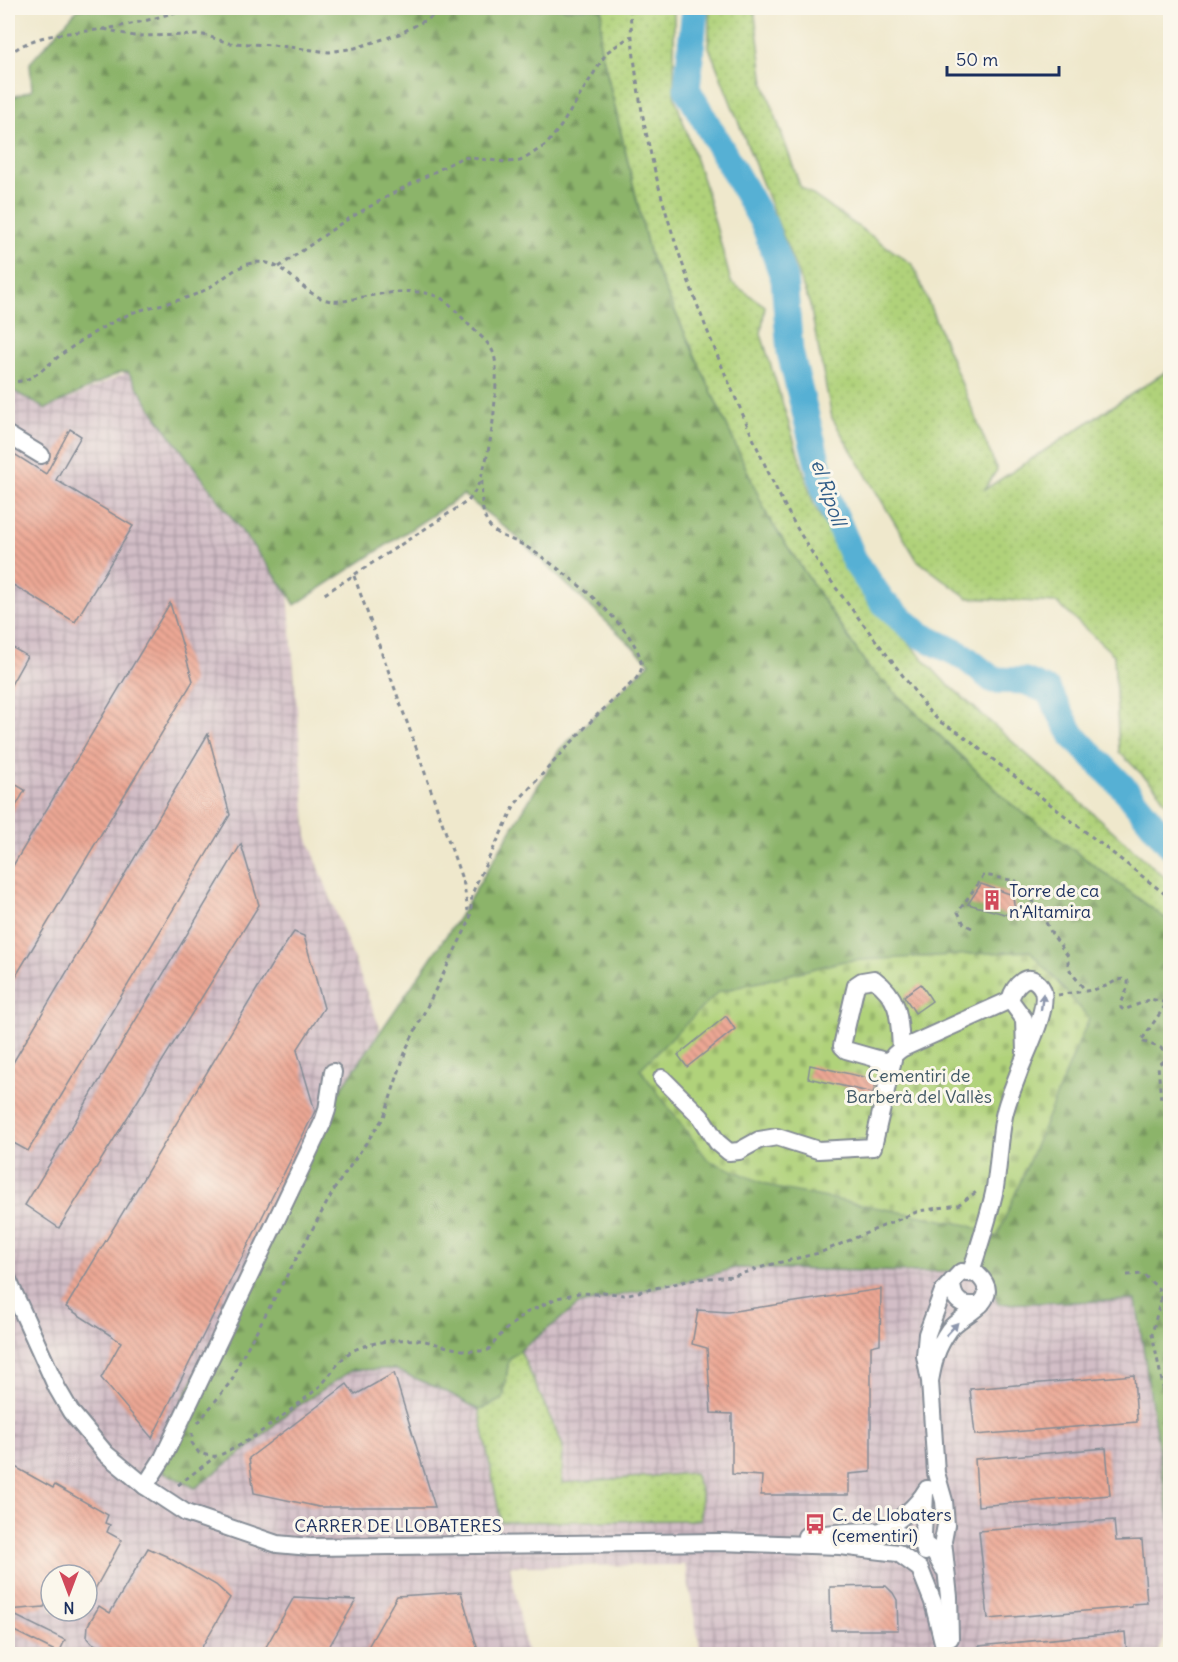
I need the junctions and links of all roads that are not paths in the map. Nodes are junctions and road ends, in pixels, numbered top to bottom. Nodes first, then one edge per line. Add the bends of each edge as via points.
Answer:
1 (8, 435) edge
2 (41, 455) dead end
3 (1010, 1000) junction
4 (901, 1049) junction
5 (1025, 1057) junction
6 (892, 1063) junction
7 (333, 1072) dead end
8 (663, 1078) dead end
9 (971, 1272) junction
10 (8, 1280) edge
11 (952, 1281) junction
12 (981, 1304) junction
13 (13, 1306) edge
14 (930, 1381) junction
15 (936, 1473) junction
16 (146, 1486) junction
17 (925, 1493) junction
18 (880, 1532) junction
19 (773, 1542) junction
20 (903, 1545) junction
21 (931, 1546) junction
22 (938, 1618) junction
23 (948, 1654) edge

1 - 2 street
3 - 4 street
3 - 5 street via 1024,1019
5 -> 3 street via 1037,1029 1043,990 1039,984 1024,980 1018,983
4 - 6 street
4 - 6 street via 898,1006 874,979 862,981 856,985 842,1046
5 - 9 street via 1004,1114 996,1179
6 - 8 street via 873,1147 818,1150 777,1137 729,1152
7 - 16 street via 323,1122 163,1458
9 - 11 street via 962,1272
9 - 12 street via 983,1279 986,1286
10 - 13 street, CARRER DE LLOBATERES
11 - 12 street via 953,1293 964,1305
11 - 14 street via 943,1291 927,1334 925,1356
14 -> 12 street via 935,1352 951,1326
13 - 16 street, CARRER DE LLOBATERES via 71,1412 106,1454
14 - 15 street
15 - 17 street
15 - 21 street via 946,1525
16 - 19 street, CARRER DE LLOBATERES via 186,1513 277,1544 310,1548
17 - 18 street via 900,1520
17 - 21 street
18 - 19 street, CARRER DE LLOBATERES
18 - 20 street, CARRER DE LLOBATERES
19 - 20 street, CARRER DE LLOBATERES
20 - 21 street
20 - 22 street via 920,1569
21 - 22 street via 926,1557 937,1585
21 - 23 street via 945,1571 949,1597
22 - 23 street

